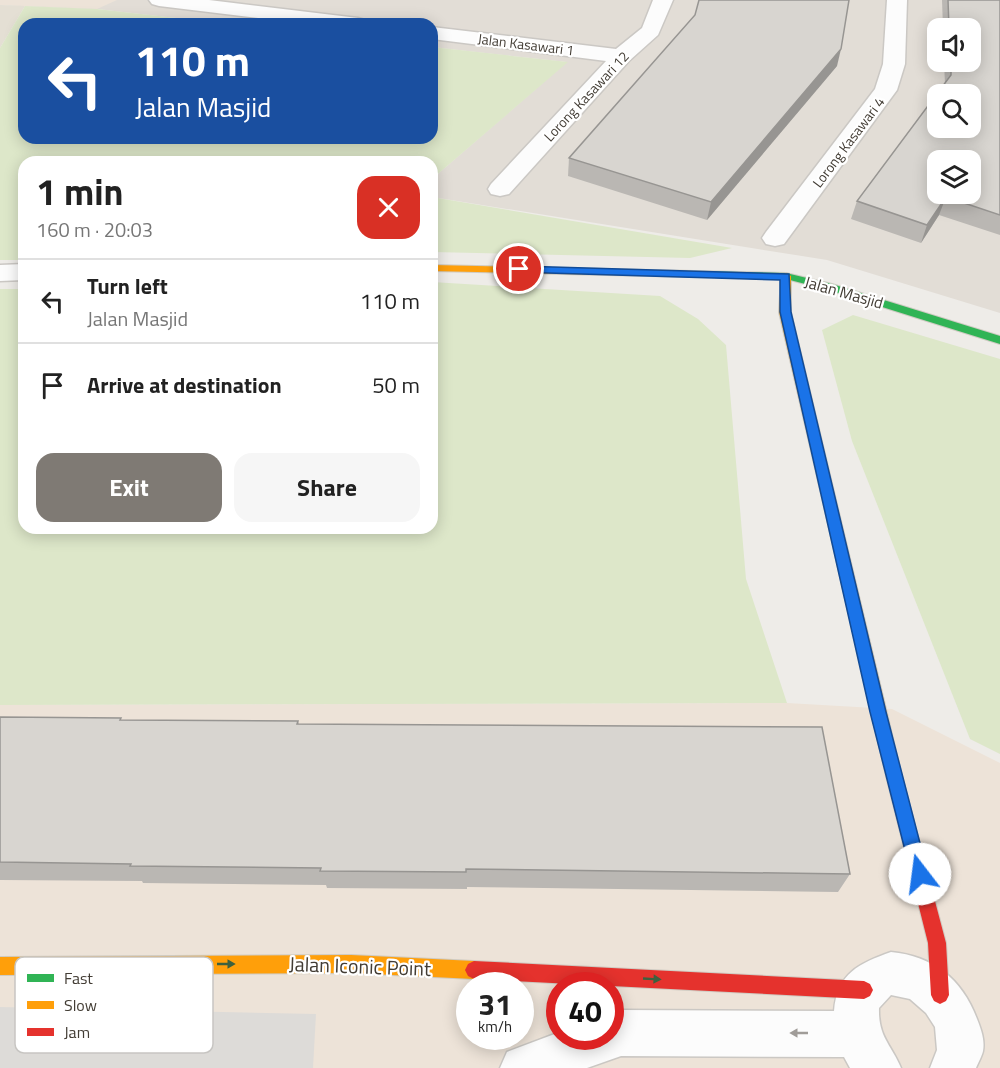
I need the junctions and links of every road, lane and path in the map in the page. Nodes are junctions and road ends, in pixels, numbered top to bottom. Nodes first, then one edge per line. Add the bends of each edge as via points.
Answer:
1 (159, 0) edge
2 (663, 0) edge
3 (897, 0) edge
4 (308, 18) edge
5 (438, 34) edge
6 (621, 56) junction
7 (500, 189) dead end
8 (776, 237) dead end
9 (438, 268) edge
10 (18, 272) edge
11 (0, 273) edge
12 (786, 276) junction
13 (1000, 340) edge
14 (213, 965) edge
15 (0, 966) edge
16 (15, 966) edge
17 (864, 990) junction
18 (940, 995) junction
19 (868, 1051) edge
20 (523, 1068) edge
21 (953, 1068) edge

1 - 4 street
2 - 6 street, Lorong Kasawari 12 via 651,31
3 - 8 street, Lorong Kasawari 4 via 894,64 886,90
5 - 6 street, Jalan Kasawari 1
6 - 7 street, Lorong Kasawari 12
9 - 12 street, Jalan Masjid
10 - 11 street
12 - 13 street, Jalan Masjid
12 - 18 street via 785,312 878,712 938,943
14 -> 17 street, Jalan Iconic Point via 351,964
15 -> 16 street, Jalan Iconic Point
17 - 18 street via 875,979 908,976
17 - 19 street via 857,1002
18 - 21 street via 959,1029 961,1048
19 -> 20 street via 621,1033

